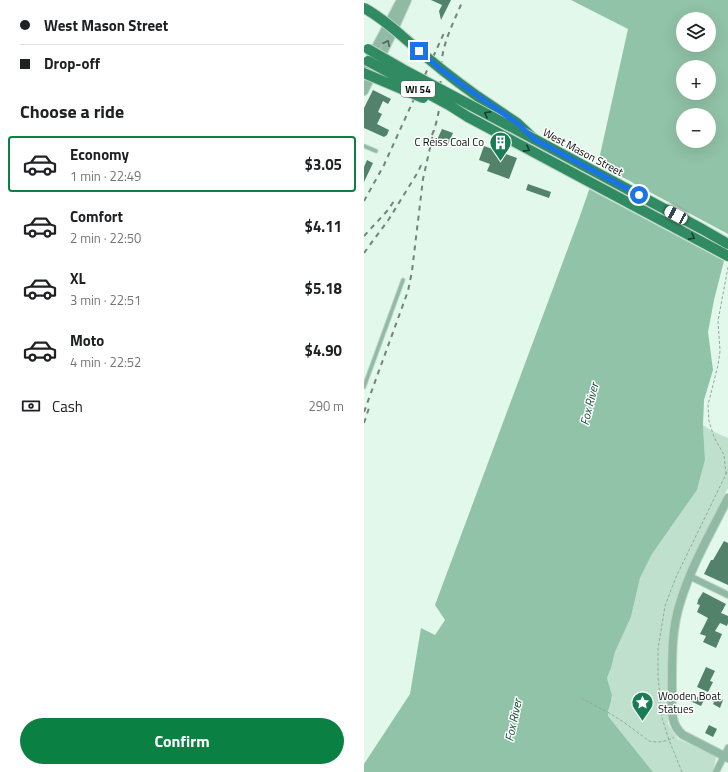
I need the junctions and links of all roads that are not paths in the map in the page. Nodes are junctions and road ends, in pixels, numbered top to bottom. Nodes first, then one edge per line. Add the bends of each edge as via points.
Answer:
1 (401, 0) edge
2 (407, 0) edge
3 (364, 8) edge
4 (365, 47) edge
5 (365, 65) edge
6 (364, 91) edge
7 (534, 139) junction
8 (364, 146) edge
9 (376, 151) dead end
10 (702, 229) junction
11 (728, 239) edge
12 (728, 244) edge
13 (728, 256) edge
14 (403, 280) dead end
15 (364, 386) edge
16 (728, 498) edge
17 (690, 576) junction
18 (728, 595) edge
19 (728, 748) edge
20 (726, 757) edge
21 (716, 772) edge

1 - 5 street
6 -> 2 street
3 - 7 main road, bridge via 387,23 452,78 517,123
7 -> 4 main road, West Mason Street / WI 54, bridge
5 -> 13 main road, bridge
7 - 10 main road, West Mason Street / WI 54
8 - 9 lane
10 - 11 main road
10 - 12 main road, West Mason Street / WI 54
14 - 15 lane
16 - 17 street
17 - 18 street
17 - 20 street via 676,619 672,715 679,732
19 - 20 street
20 - 21 street

